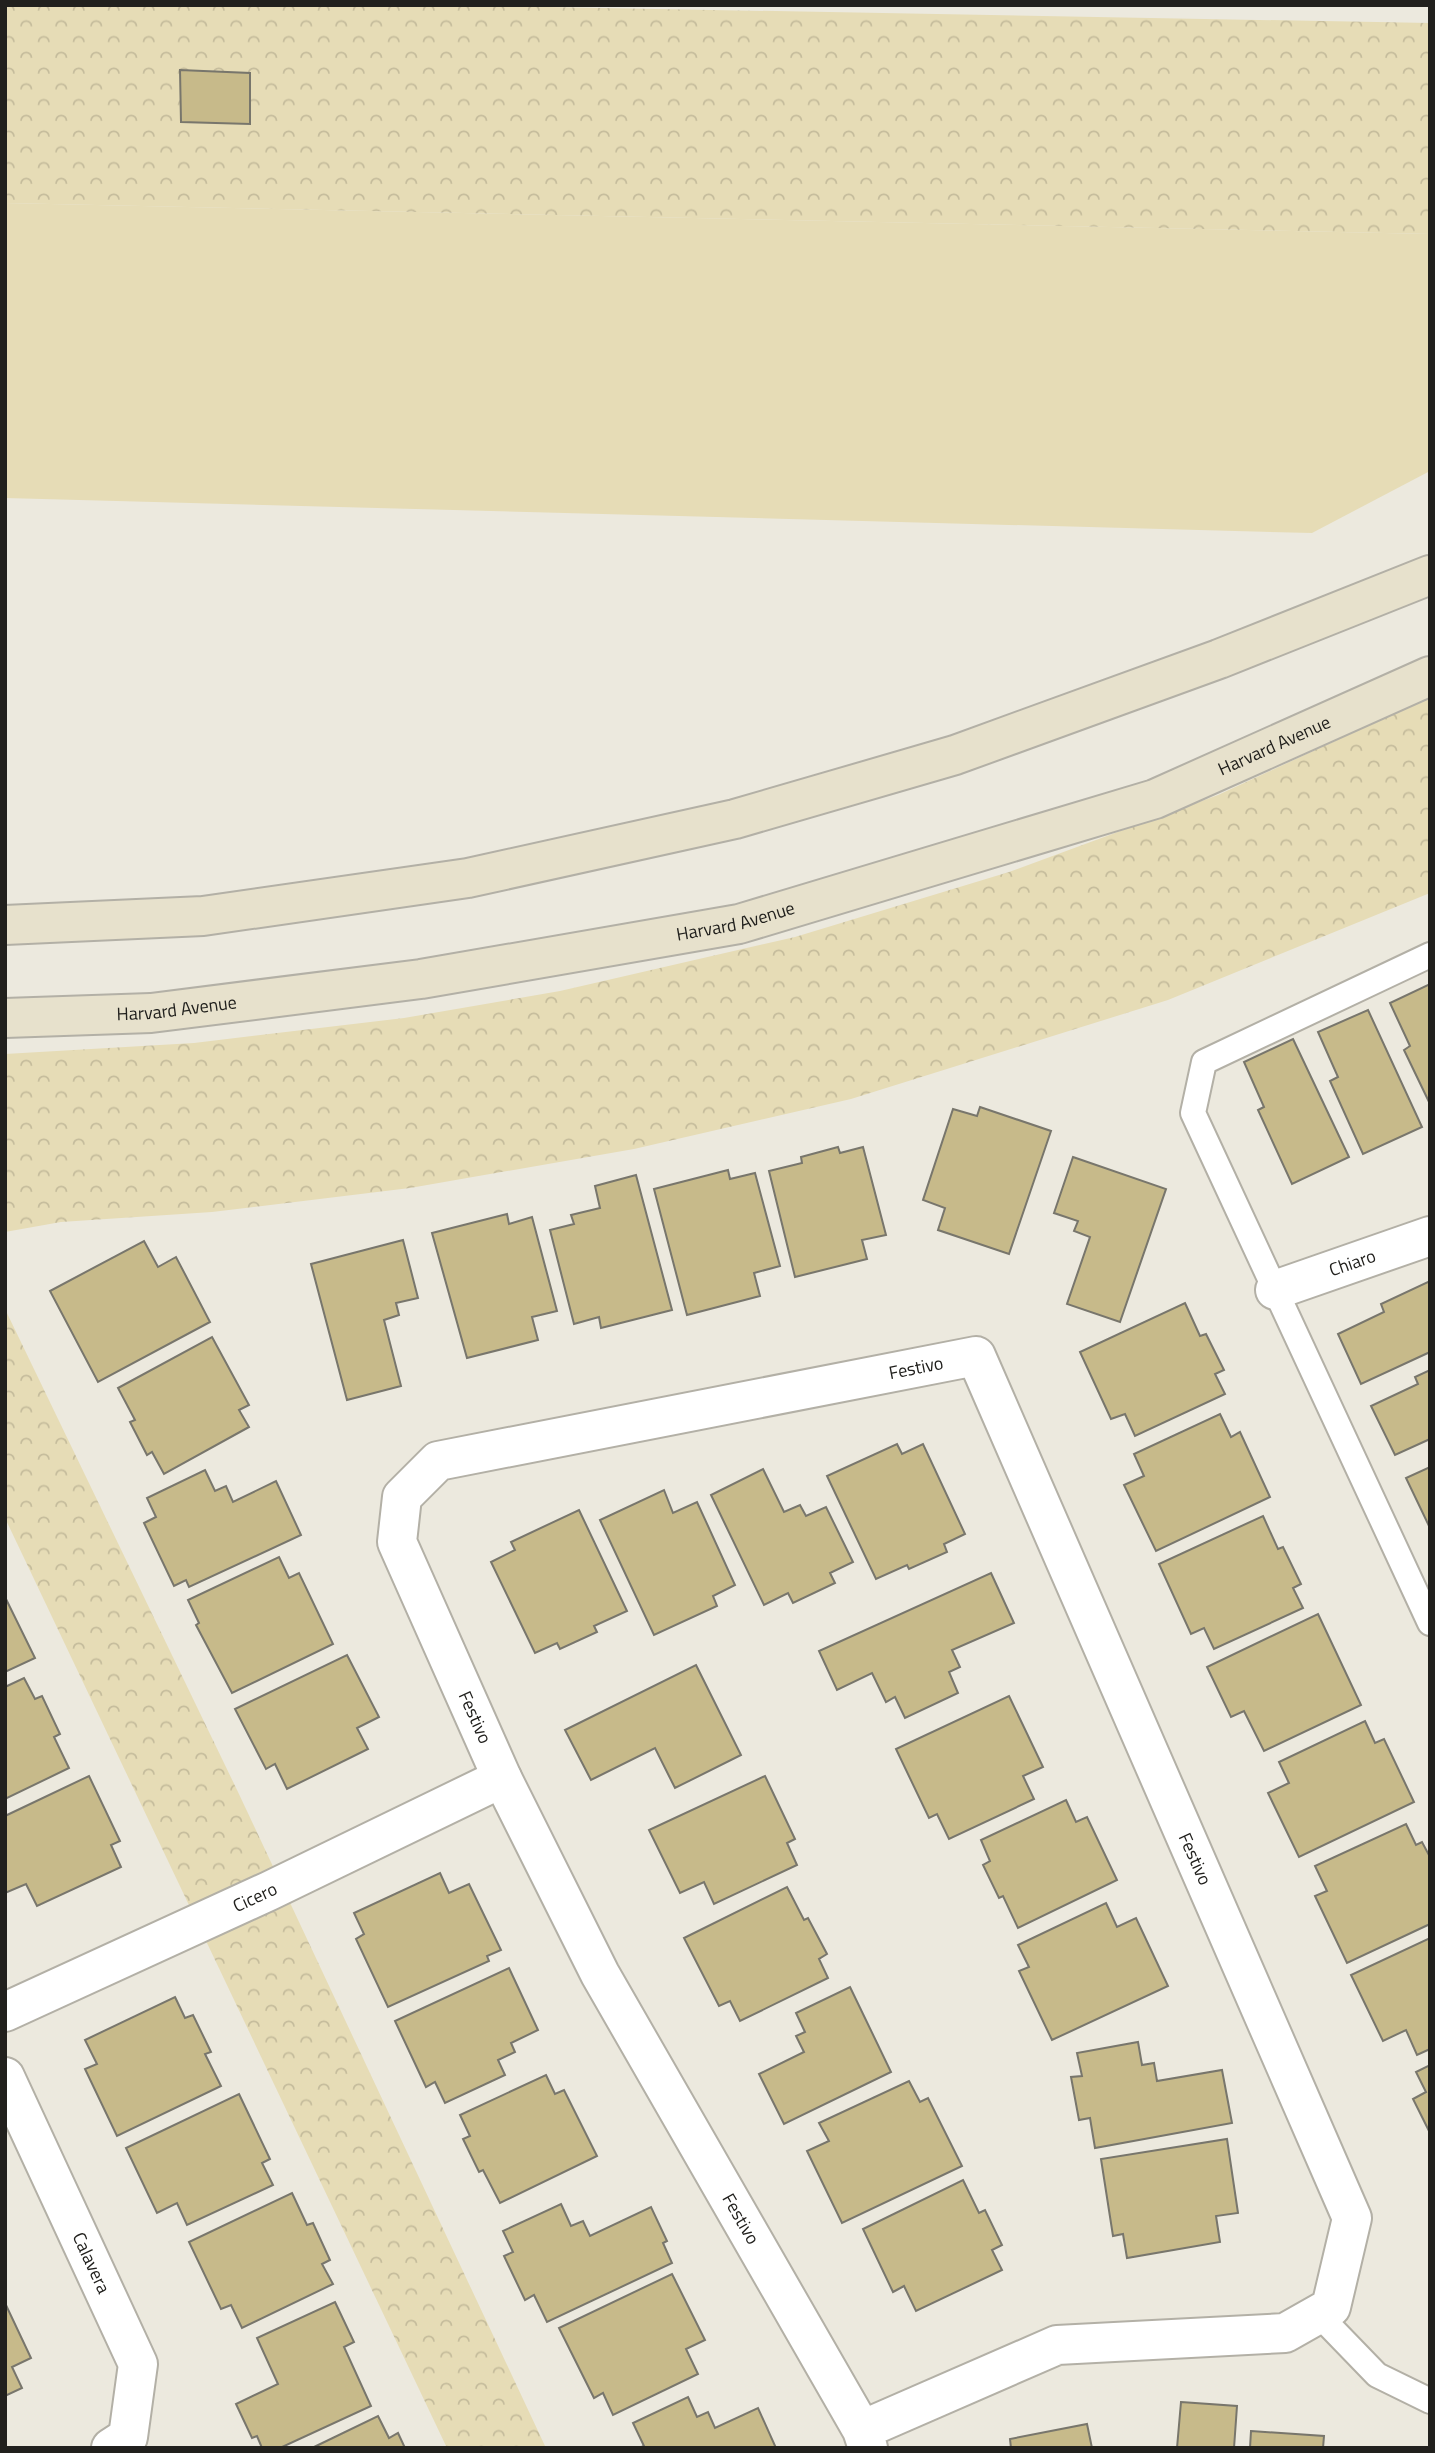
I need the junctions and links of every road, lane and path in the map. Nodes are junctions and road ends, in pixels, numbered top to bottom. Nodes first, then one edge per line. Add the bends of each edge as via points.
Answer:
1 (1430, 575) edge
2 (1430, 676) edge
3 (5, 925) edge
4 (1430, 955) edge
5 (5, 1018) edge
6 (1430, 1236) edge
7 (1275, 1290) junction
8 (1430, 1623) edge
9 (502, 1777) junction
10 (5, 2012) edge
11 (5, 2077) edge
12 (1318, 2314) junction
13 (1430, 2400) edge
14 (865, 2439) edge
15 (111, 2448) edge

1 - 3 main road via 1219,659 955,755 735,820 415,886 203,916
2 - 5 main road, Harvard Avenue via 1155,799 738,925 421,978 151,1013
4 - 7 lane via 1205,1062 1192,1114
6 - 7 street, Chiaro
7 - 8 lane
9 - 10 street, Cicero
9 - 12 street, Festivo via 397,1542 402,1497 438,1461 975,1356 1352,2218 1331,2307
9 - 14 street, Festivo via 600,1974
11 - 15 street, Calavera via 138,2364 128,2437
12 - 13 lane via 1377,2375
12 - 14 street, Festivo via 1285,2333 1057,2345

